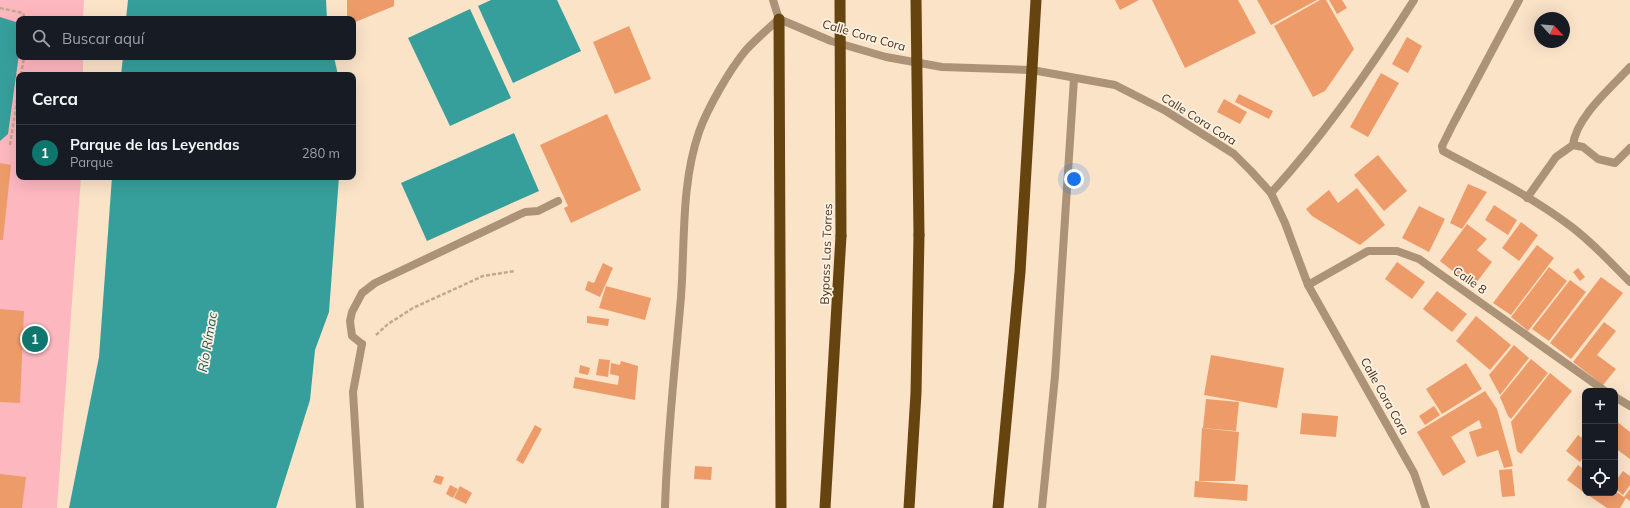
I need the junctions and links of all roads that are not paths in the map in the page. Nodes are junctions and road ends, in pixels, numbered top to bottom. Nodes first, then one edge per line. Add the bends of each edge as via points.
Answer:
1 (772, 0) edge
2 (840, 0) edge
3 (916, 0) edge
4 (1036, 0) edge
5 (1414, 0) edge
6 (1519, 0) edge
7 (779, 19) junction
8 (1630, 67) edge
9 (1032, 70) junction
10 (1074, 78) junction
11 (1573, 145) junction
12 (1630, 148) edge
13 (1271, 193) junction
14 (1526, 198) junction
15 (558, 201) dead end
16 (1630, 282) edge
17 (1308, 285) junction
18 (1601, 388) edge
19 (1618, 399) edge
20 (1630, 406) edge
21 (360, 508) edge
22 (665, 508) edge
23 (781, 508) edge
24 (825, 508) edge
25 (909, 508) edge
26 (998, 508) edge
27 (1042, 508) edge
28 (1426, 508) edge

1 - 7 street
2 - 24 highway, Bypass Las Torres, bridge via 841,236
3 - 25 highway, bridge via 919,235 916,393
4 - 9 highway
5 - 13 street via 1373,64 1303,158
6 - 14 street via 1442,146 1443,151
7 - 9 street, Calle Cora Cora via 831,41 886,57 942,67
7 - 22 street via 746,50 718,93 699,131 688,179 681,297 666,456
7 - 23 highway
8 - 11 street via 1583,119 1574,134
9 - 10 street, Calle Cora Cora
9 - 26 highway via 1020,272
10 - 13 street, Calle Cora Cora via 1115,85 1166,111 1234,154
10 - 27 street via 1055,376
11 - 12 street via 1583,147 1598,158 1615,163
11 - 14 street via 1556,157
13 - 17 street, Calle Cora Cora via 1285,222
14 - 16 street via 1565,222 1592,244
15 - 21 street via 538,211 525,212 375,283 362,293 350,321 352,336 362,344 354,392
17 - 18 street, Calle 8 via 1368,251 1397,251 1408,254 1419,259
17 - 28 street, Calle Cora Cora via 1414,473
19 - 20 street

